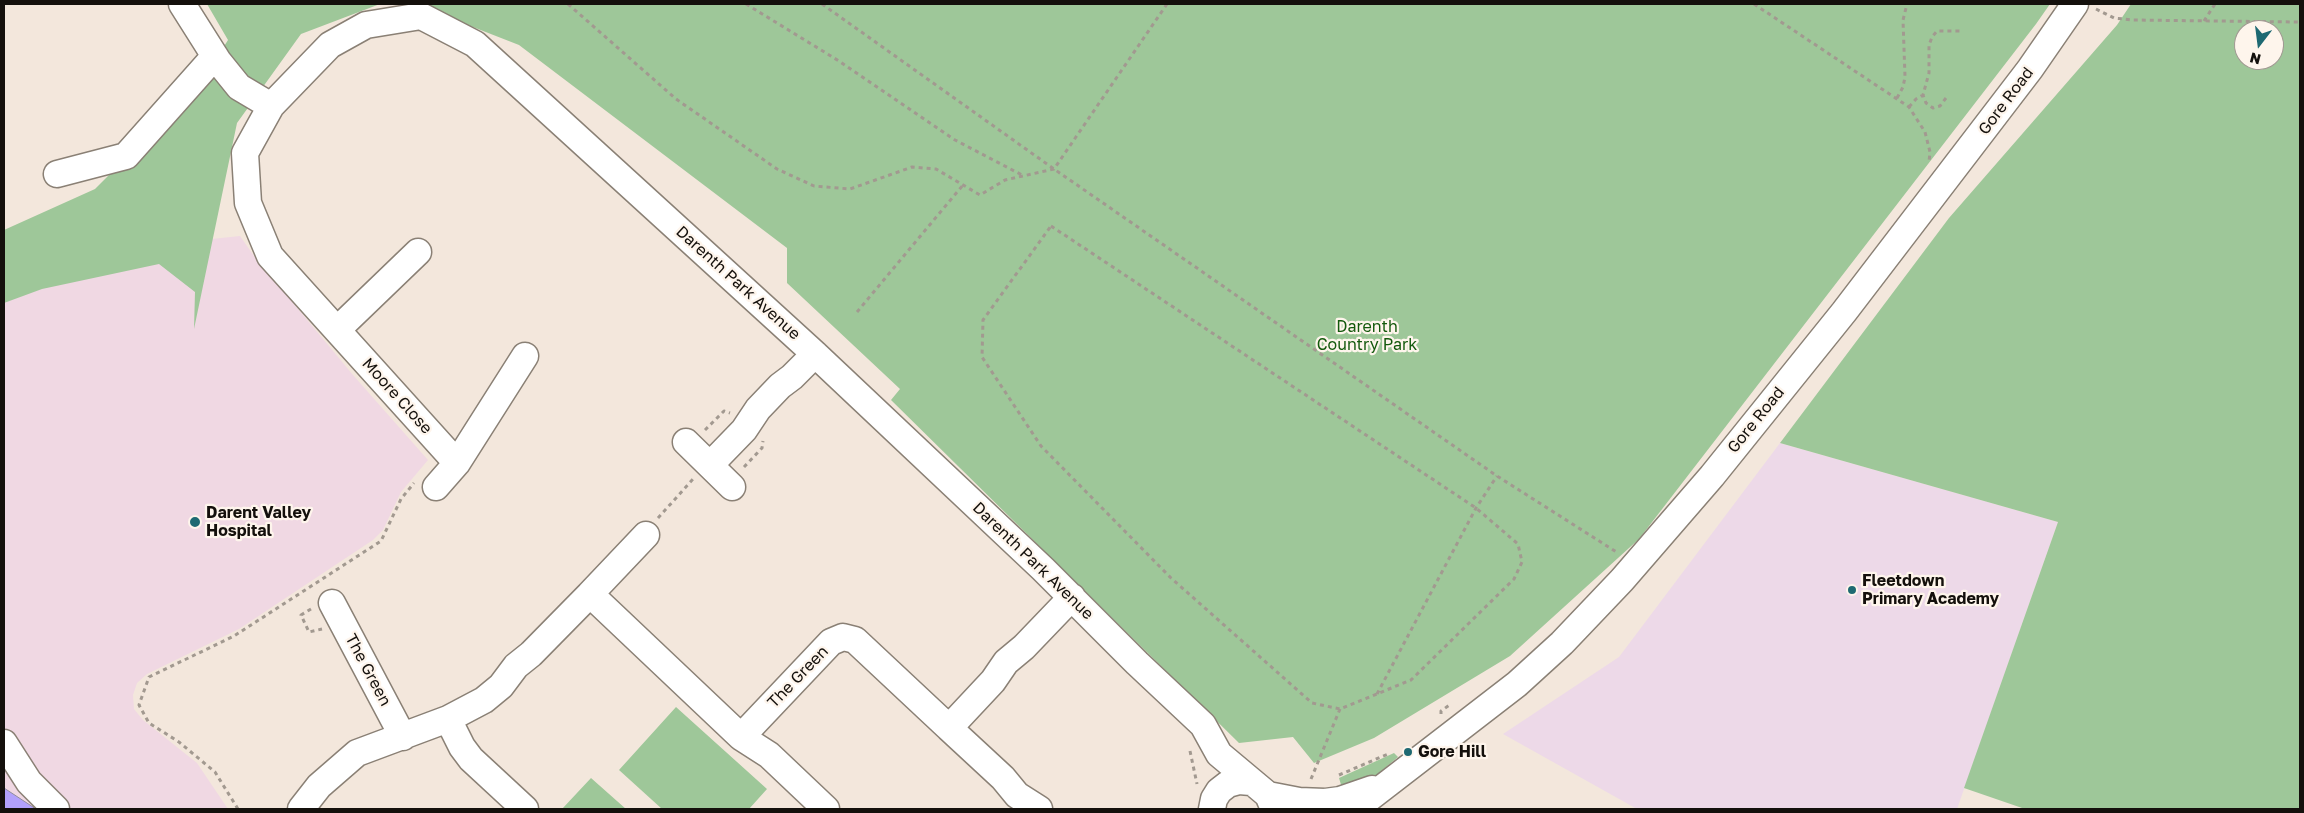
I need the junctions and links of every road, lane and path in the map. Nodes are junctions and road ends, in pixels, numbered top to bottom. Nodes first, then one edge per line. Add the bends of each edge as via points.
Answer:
1 (182, 4) edge
2 (568, 4) edge
3 (746, 4) edge
4 (822, 4) edge
5 (1167, 4) edge
6 (1754, 4) edge
7 (1908, 4) edge
8 (2215, 4) edge
9 (2082, 5) edge
10 (2203, 21) junction
11 (2300, 22) edge
12 (1960, 31) dead end
13 (214, 56) junction
14 (1923, 95) junction
15 (1897, 98) junction
16 (1946, 98) dead end
17 (271, 106) junction
18 (1909, 107) junction
19 (1929, 167) dead end
20 (1054, 169) junction
21 (57, 174) dead end
22 (1022, 176) junction
23 (963, 185) junction
24 (418, 252) dead end
25 (857, 312) dead end
26 (338, 329) junction
27 (816, 354) junction
28 (525, 356) dead end
29 (686, 442) dead end
30 (457, 463) junction
31 (710, 465) junction
32 (1497, 476) junction
33 (436, 487) joint
34 (732, 487) dead end
35 (1476, 508) junction
36 (651, 529) joint
37 (1624, 557) dead end
38 (590, 594) junction
39 (1072, 597) junction
40 (324, 605) joint
41 (327, 630) dead end
42 (1376, 694) junction
43 (1340, 710) junction
44 (448, 719) junction
45 (949, 728) junction
46 (403, 737) junction
47 (741, 737) junction
48 (4, 743) edge
49 (1219, 754) junction
50 (1383, 786) junction
51 (1308, 787) dead end
52 (1264, 795) edge
53 (1216, 800) edge
54 (56, 809) edge
55 (238, 809) edge
56 (301, 809) edge
57 (525, 809) edge
58 (826, 809) edge
59 (1039, 809) edge
60 (1355, 809) edge

1 - 13 street
2 - 23 path via 676,99 778,169 814,186 850,189 912,167 936,169
3 - 22 path via 955,140
4 - 20 path
5 - 20 path
6 - 15 path
7 - 15 path via 1903,20 1905,77
8 - 10 path
9 - 10 path via 2114,18
9 - 50 street, Gore Road via 1844,312 1622,580 1562,643 1522,679
10 - 11 path
12 - 14 path via 1939,30 1932,36 1929,73
13 - 17 street via 239,87
13 - 21 street via 126,156
14 - 16 path via 1933,108 1940,106
14 - 18 path
15 - 18 path
17 - 26 street, Moore Close via 245,153 248,203 270,256
17 - 27 street, Darenth Park Avenue via 330,45 366,25 421,16 475,44
18 - 19 path via 1920,120 1926,136
20 - 22 path
20 - 32 path
22 - 23 path via 1005,180 980,195
23 - 25 path
24 - 26 street
26 - 30 street, Moore Close
27 - 31 street via 758,409 744,430
27 - 39 street, Darenth Park Avenue
28 - 30 street
29 - 31 street
30 - 33 street
31 - 34 street
31 - 36 path via 676,497
32 - 35 path
32 - 37 path
33 - 55 path via 416,481 401,499 381,541 234,636 149,677 139,706 149,723 215,772
35 - 42 path
35 - 42 path via 1518,544 1522,562 1514,579 1411,680
35 - 43 path via 1051,226 983,320 982,357 1041,446 1171,578 1297,690 1312,703
36 - 38 street
38 - 44 street via 516,666 501,686 469,709
38 - 47 street
39 - 45 street via 1006,662 993,681
39 - 49 street, Darenth Park Avenue via 1203,725
40 - 41 path via 301,615 309,632
40 - 46 street, The Green
42 - 43 path
43 - 51 path
44 - 46 street
44 - 57 street via 471,759
45 - 47 street, The Green via 843,631
45 - 59 street, The Green via 1009,775 1017,795
46 - 56 street via 352,756 319,786
47 - 58 street via 769,755
48 - 54 street via 29,782
49 - 52 street, Darenth Park Avenue
49 - 53 street, Darenth Park Avenue
50 - 52 street, Gore Road via 1325,802 1299,802
50 - 60 street, Gore Road
52 - 53 street via 1239,781 1228,784

